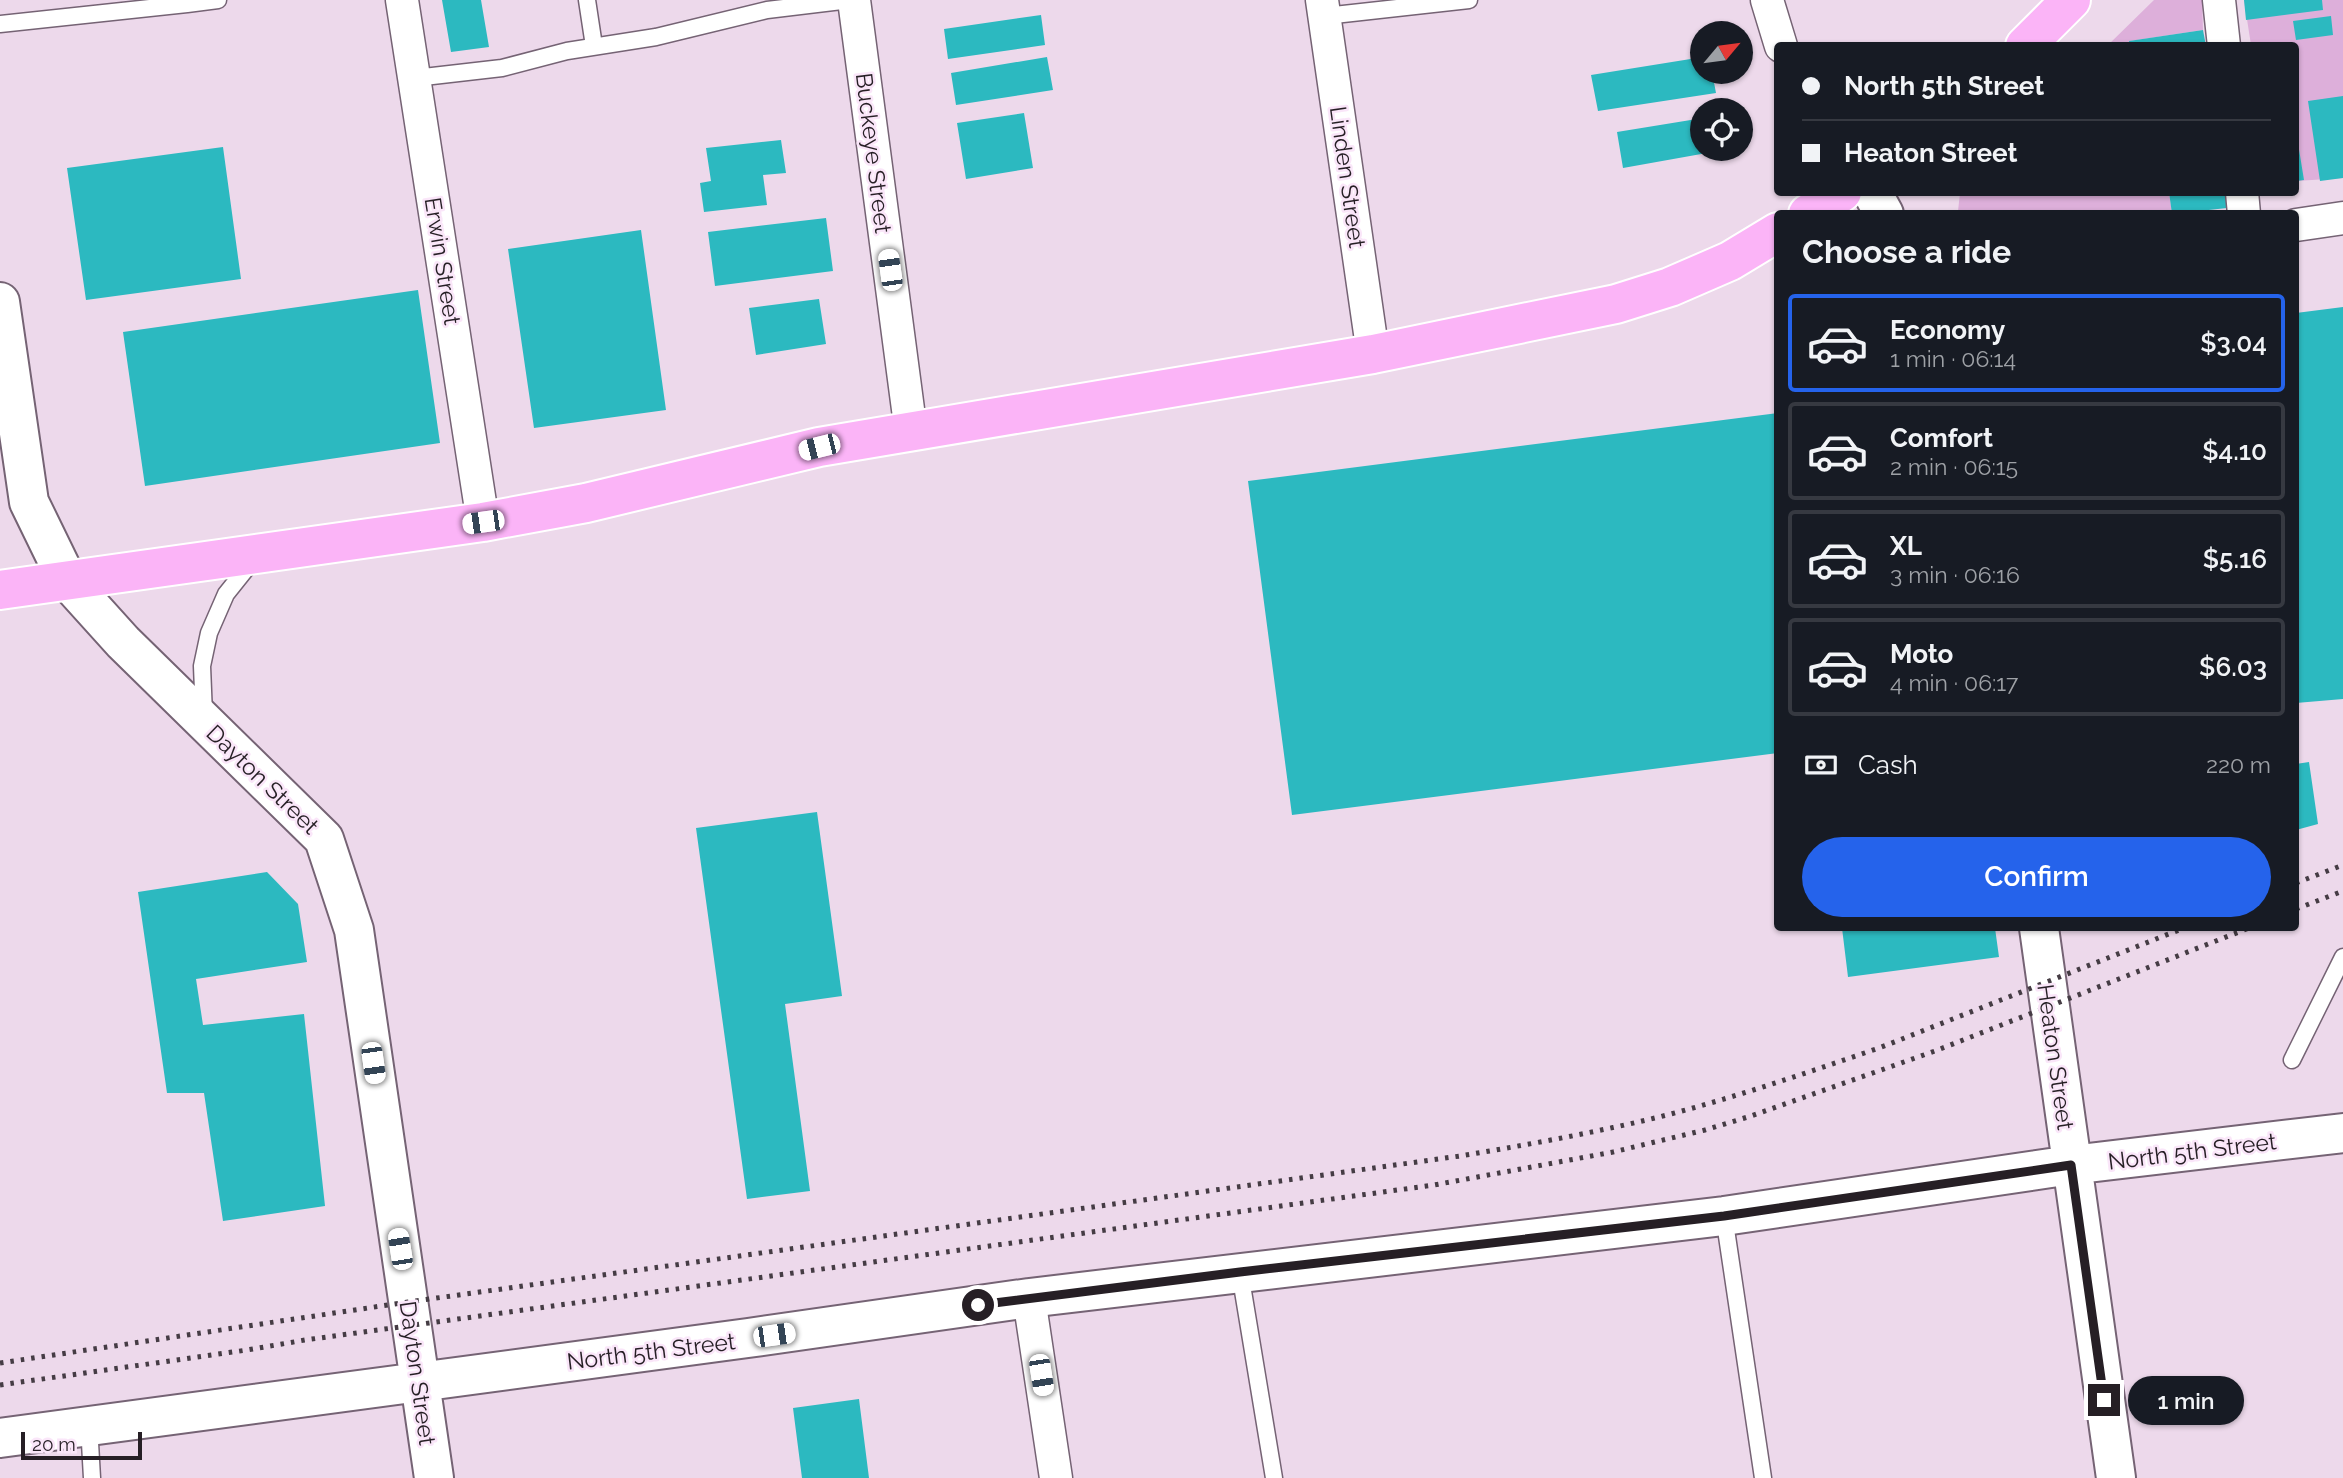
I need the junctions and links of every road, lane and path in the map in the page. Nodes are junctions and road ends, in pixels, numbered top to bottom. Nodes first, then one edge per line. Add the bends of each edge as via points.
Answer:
1 (218, 0) edge
2 (402, 0) edge
3 (587, 0) edge
4 (852, 0) edge
5 (1469, 0) edge
6 (1767, 0) edge
7 (2071, 0) edge
8 (2219, 0) edge
9 (186, 2) edge
10 (1323, 8) edge
11 (0, 24) edge
12 (1780, 42) edge
13 (2029, 42) edge
14 (2224, 42) edge
15 (594, 46) junction
16 (415, 78) junction
17 (1836, 196) edge
18 (1814, 210) edge
19 (2343, 218) edge
20 (2299, 225) edge
21 (1774, 234) edge
22 (0, 302) edge
23 (1373, 355) junction
24 (911, 432) junction
25 (483, 522) junction
26 (258, 554) junction
27 (67, 580) junction
28 (0, 590) edge
29 (204, 721) junction
30 (2039, 931) edge
31 (2343, 957) edge
32 (2292, 1060) dead end
33 (2343, 1133) edge
34 (2071, 1165) junction
35 (1724, 1216) junction
36 (1240, 1272) junction
37 (1029, 1298) junction
38 (420, 1381) junction
39 (89, 1425) junction
40 (0, 1438) edge
41 (92, 1478) edge
42 (433, 1478) edge
43 (1056, 1478) edge
44 (1274, 1478) edge
45 (1763, 1478) edge
46 (2116, 1478) edge

1 - 9 lane
2 - 16 street, Erwin Street
3 - 15 lane
4 - 15 lane via 767,10 656,37
4 - 24 street, Buckeye Street
5 - 10 lane
6 - 12 street
7 - 13 highway
8 - 14 street
9 - 11 lane
10 - 23 street, Linden Street
15 - 16 lane via 502,68
16 - 25 street, Erwin Street
17 - 18 highway
19 - 20 street
21 - 23 highway via 1730,261 1616,304
22 - 27 street, Dayton Street via 29,502
23 - 24 highway
24 - 25 highway via 819,447 586,503
25 - 26 highway
26 - 27 highway
26 - 29 lane via 226,594 209,633 202,666
27 - 28 highway
27 - 29 street, Dayton Street
29 - 38 street, Dayton Street via 324,839 354,930
30 - 34 street, Heaton Street
31 - 32 lane
33 - 34 street, North 5th Street
34 - 35 street, North 5th Street
34 - 46 street, Heaton Street
35 - 36 street, North 5th Street
35 - 45 lane
36 - 37 street, North 5th Street
36 - 44 lane
37 - 38 street, North 5th Street
37 - 43 street
38 - 39 street, North 5th Street
38 - 42 street, Dayton Street
39 - 40 street, North 5th Street
39 - 41 lane

